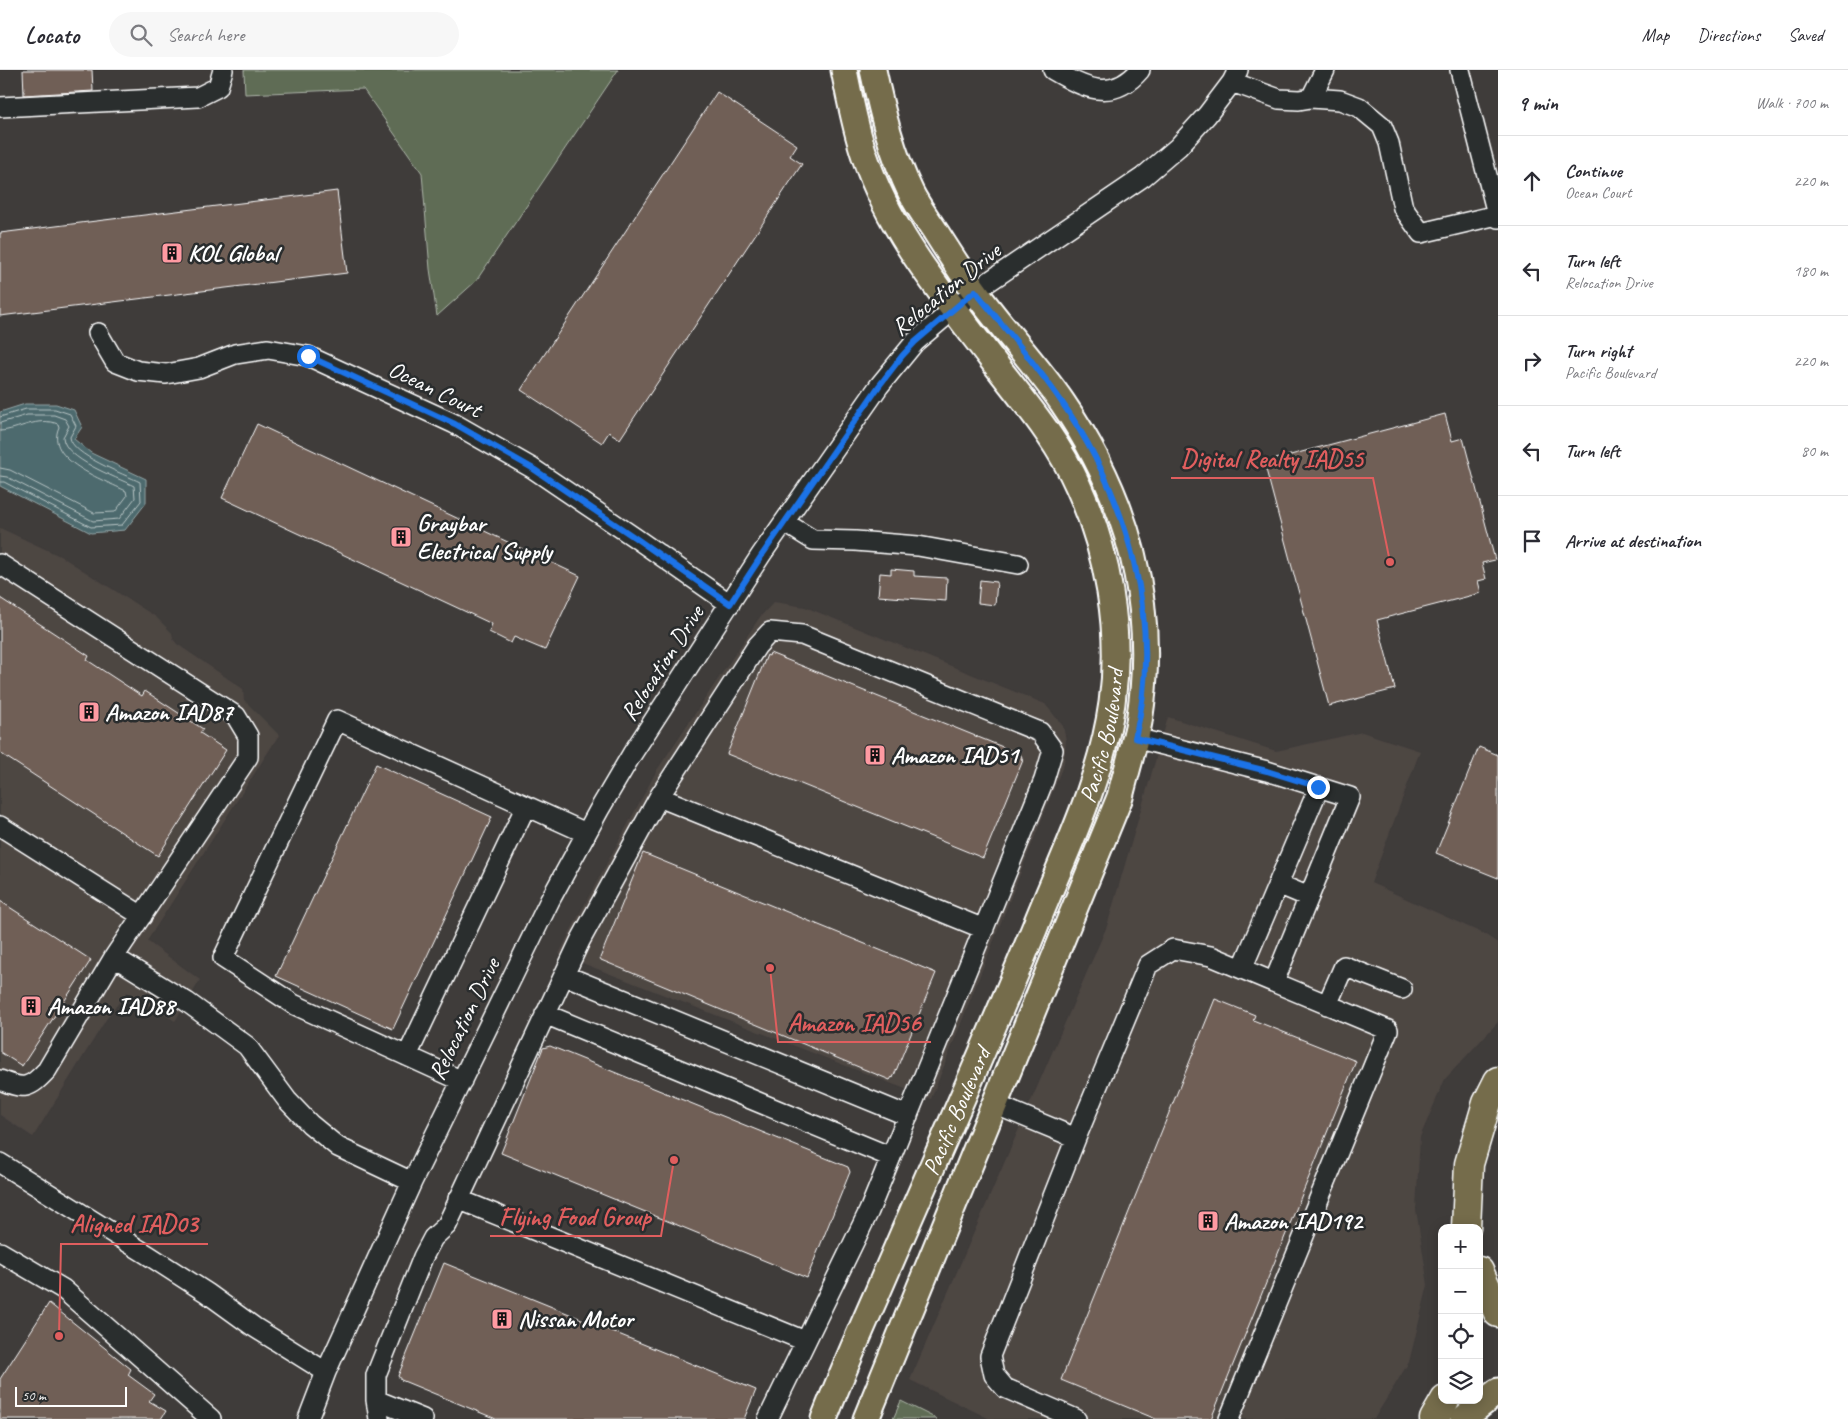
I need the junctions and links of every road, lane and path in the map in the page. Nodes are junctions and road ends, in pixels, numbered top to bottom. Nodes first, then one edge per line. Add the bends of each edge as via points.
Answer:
1 (223, 70) edge
2 (844, 70) edge
3 (873, 70) edge
4 (1053, 70) edge
5 (1140, 70) edge
6 (1325, 70) edge
7 (1460, 70) edge
8 (1235, 76) edge
9 (1311, 98) junction
10 (0, 107) edge
11 (1498, 216) edge
12 (975, 291) junction
13 (954, 309) junction
14 (98, 333) dead end
15 (784, 522) junction
16 (0, 564) edge
17 (1018, 564) dead end
18 (730, 604) junction
19 (1135, 738) junction
20 (1318, 787) junction
21 (660, 797) junction
22 (526, 806) junction
23 (0, 826) edge
24 (586, 833) junction
25 (1278, 884) junction
26 (1309, 897) junction
27 (142, 916) junction
28 (984, 929) junction
29 (114, 957) junction
30 (1242, 968) junction
31 (564, 975) junction
32 (1274, 982) junction
33 (1402, 988) dead end
34 (1327, 1004) junction
35 (545, 1014) junction
36 (407, 1056) junction
37 (0, 1080) edge
38 (462, 1081) junction
39 (1498, 1081) edge
40 (994, 1104) junction
41 (908, 1116) junction
42 (1076, 1138) junction
43 (891, 1157) junction
44 (0, 1163) edge
45 (412, 1182) junction
46 (458, 1199) junction
47 (1467, 1223) edge
48 (0, 1252) edge
49 (1483, 1280) edge
50 (1498, 1314) edge
51 (805, 1341) junction
52 (326, 1372) junction
53 (1498, 1391) edge
54 (376, 1400) junction
55 (1443, 1404) edge
56 (211, 1419) edge
57 (308, 1419) edge
58 (379, 1419) edge
59 (423, 1419) edge
60 (768, 1419) edge
61 (824, 1419) edge
62 (866, 1419) edge
63 (1076, 1419) edge
64 (1230, 1419) edge
65 (1434, 1419) edge
66 (1464, 1419) edge

1 - 10 street via 218,87 198,97
2 - 13 main road, Pacific Boulevard via 865,159 881,194 921,265
3 - 12 main road, Pacific Boulevard via 884,121 911,193
4 - 5 street via 1094,90 1113,88 1132,80
6 - 9 street
7 - 11 street
8 - 9 street via 1279,99
8 - 12 street, Relocation Drive via 1207,115 1143,177
9 - 11 street via 1340,100 1359,107 1382,126 1389,142 1403,208 1421,233
12 - 13 street, Relocation Drive
12 - 19 main road, Pacific Boulevard via 1066,409 1107,479 1124,525 1135,565 1143,626 1143,684
13 - 15 street, Relocation Drive via 902,356
13 - 61 main road, Pacific Boulevard via 1037,416 1078,484 1092,520 1109,584 1115,642 1112,705 1092,788
14 - 18 street, Ocean Court via 115,362 138,371 166,374 199,368 235,354 268,349 308,356 455,424 532,468
15 - 17 street via 812,540 918,546
15 - 18 street, Relocation Drive
16 - 27 street via 236,716 248,736 248,757
18 - 24 street, Relocation Drive via 632,754
19 - 20 street
19 - 40 main road, Pacific Boulevard via 1120,797
20 - 25 street
20 - 26 street via 1350,797
21 - 28 street
21 - 28 street via 757,646 770,632 802,635 1040,732 1053,750
21 - 31 street via 580,940
22 - 24 street
22 - 36 street
22 - 36 street via 337,720 223,958 293,1004
23 - 27 street
24 - 38 street, Relocation Drive
25 - 26 street
25 - 30 street
26 - 32 street
27 - 29 street
28 - 41 street
29 - 37 street via 47,1070 34,1084 25,1087
29 - 45 street via 187,1002 247,1046 288,1100 338,1147
30 - 32 street
30 - 42 street via 1211,956 1174,949 1148,964
31 - 35 street
31 - 41 street
32 - 34 street
33 - 34 street via 1344,966
34 - 64 street via 1388,1030
35 - 43 street
35 - 46 street
36 - 38 street
38 - 45 street, Relocation Drive
39 - 47 highway via 1487,1103 1469,1164
40 - 42 street
40 - 62 main road, Pacific Boulevard
41 - 43 street
42 - 63 street via 990,1356 994,1375 1005,1388
43 - 51 street via 869,1211
44 - 52 street via 156,1260
45 - 52 street, Relocation Drive
46 - 51 street
46 - 54 street via 446,1225 432,1238 423,1257 376,1375
48 - 56 street via 63,1289
49 - 50 highway
51 - 60 street
52 - 57 street, Relocation Drive
53 - 66 main road
54 - 58 street
54 - 59 street
55 - 65 highway

